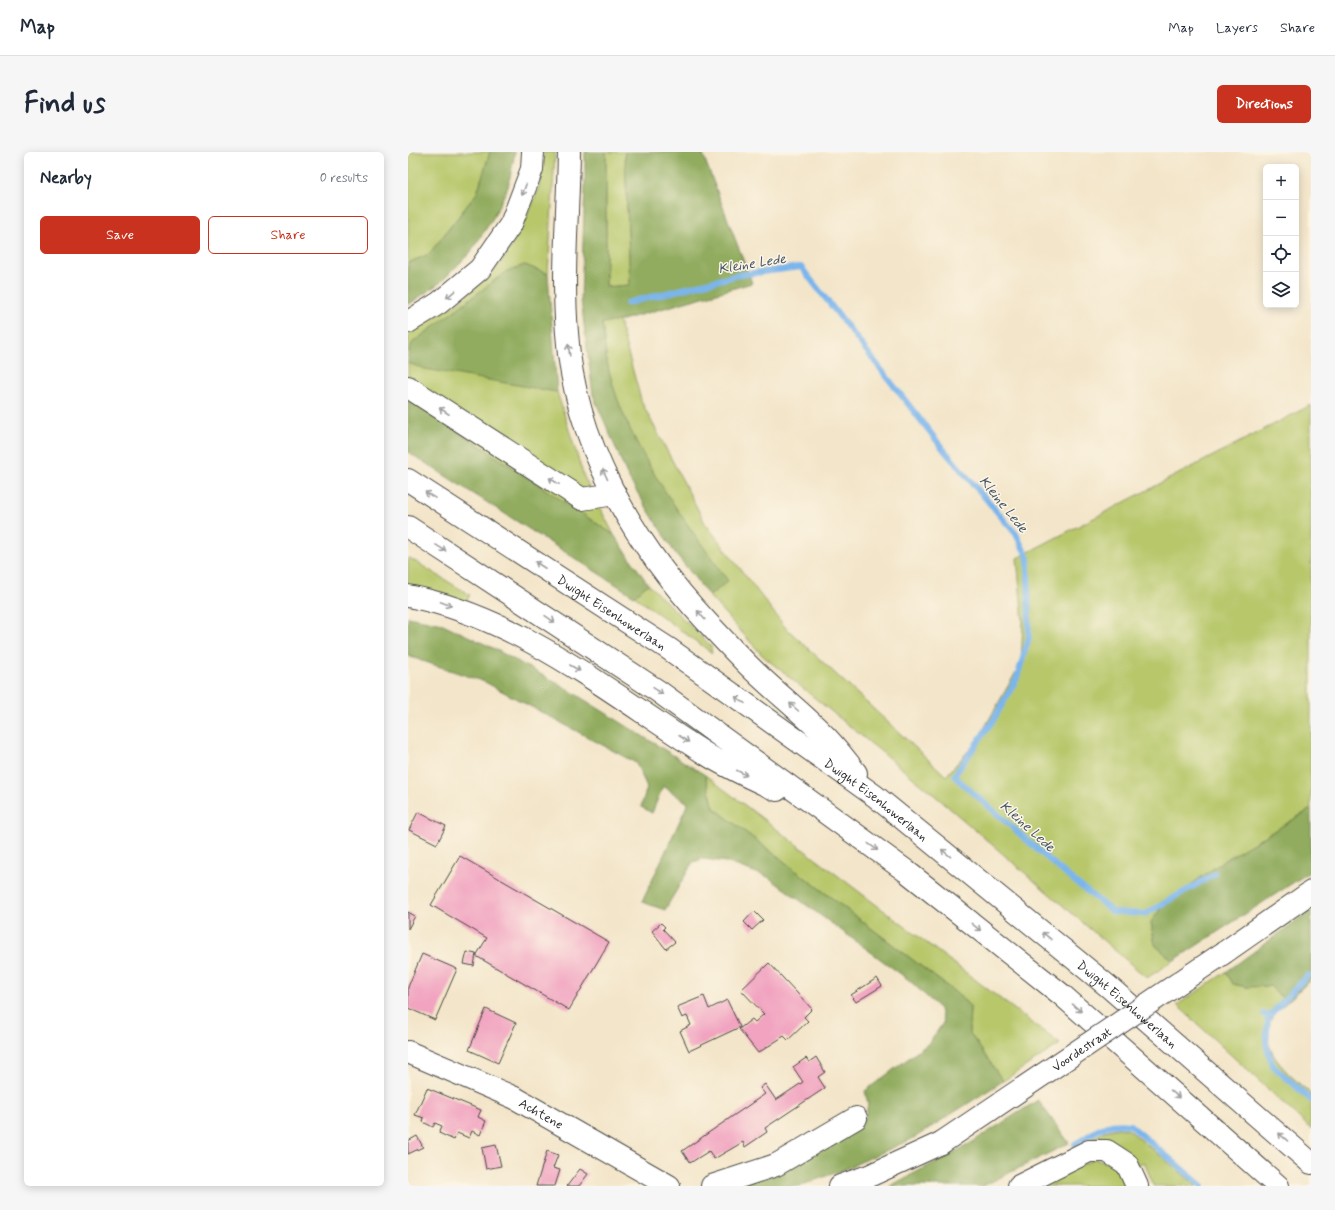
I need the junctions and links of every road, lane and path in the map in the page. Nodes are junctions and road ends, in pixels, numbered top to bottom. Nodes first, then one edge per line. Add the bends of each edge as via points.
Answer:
1 (533, 152) edge
2 (569, 152) edge
3 (408, 322) edge
4 (408, 387) edge
5 (408, 480) edge
6 (615, 494) junction
7 (408, 527) edge
8 (408, 596) edge
9 (875, 796) junction
10 (842, 824) junction
11 (1311, 892) edge
12 (408, 1052) edge
13 (856, 1118) dead end
14 (1311, 1163) edge
15 (669, 1186) edge
16 (712, 1186) edge
17 (840, 1186) edge
18 (1019, 1186) edge
19 (1137, 1186) edge
20 (1278, 1186) edge

1 -> 3 main road via 532,169 511,224 480,269 439,304
6 -> 2 main road via 586,426 575,388 567,334 564,249
6 -> 4 main road via 582,499
9 -> 5 main road, Dwight Eisenhowerlaan via 669,649
9 -> 6 main road via 823,733 750,667 704,619 663,570 624,512
7 -> 10 main road via 658,692
8 -> 10 main road via 438,601 503,627 593,678 708,755
14 -> 9 main road, Dwight Eisenhowerlaan via 1110,987
10 -> 20 main road via 906,871 1062,995
11 - 17 main road, Voordestraat, bridge via 941,1143 871,1175
12 - 15 main road, Achtene via 515,1098
13 - 16 main road via 776,1165
18 - 19 main road via 1089,1151 1107,1151 1127,1164

